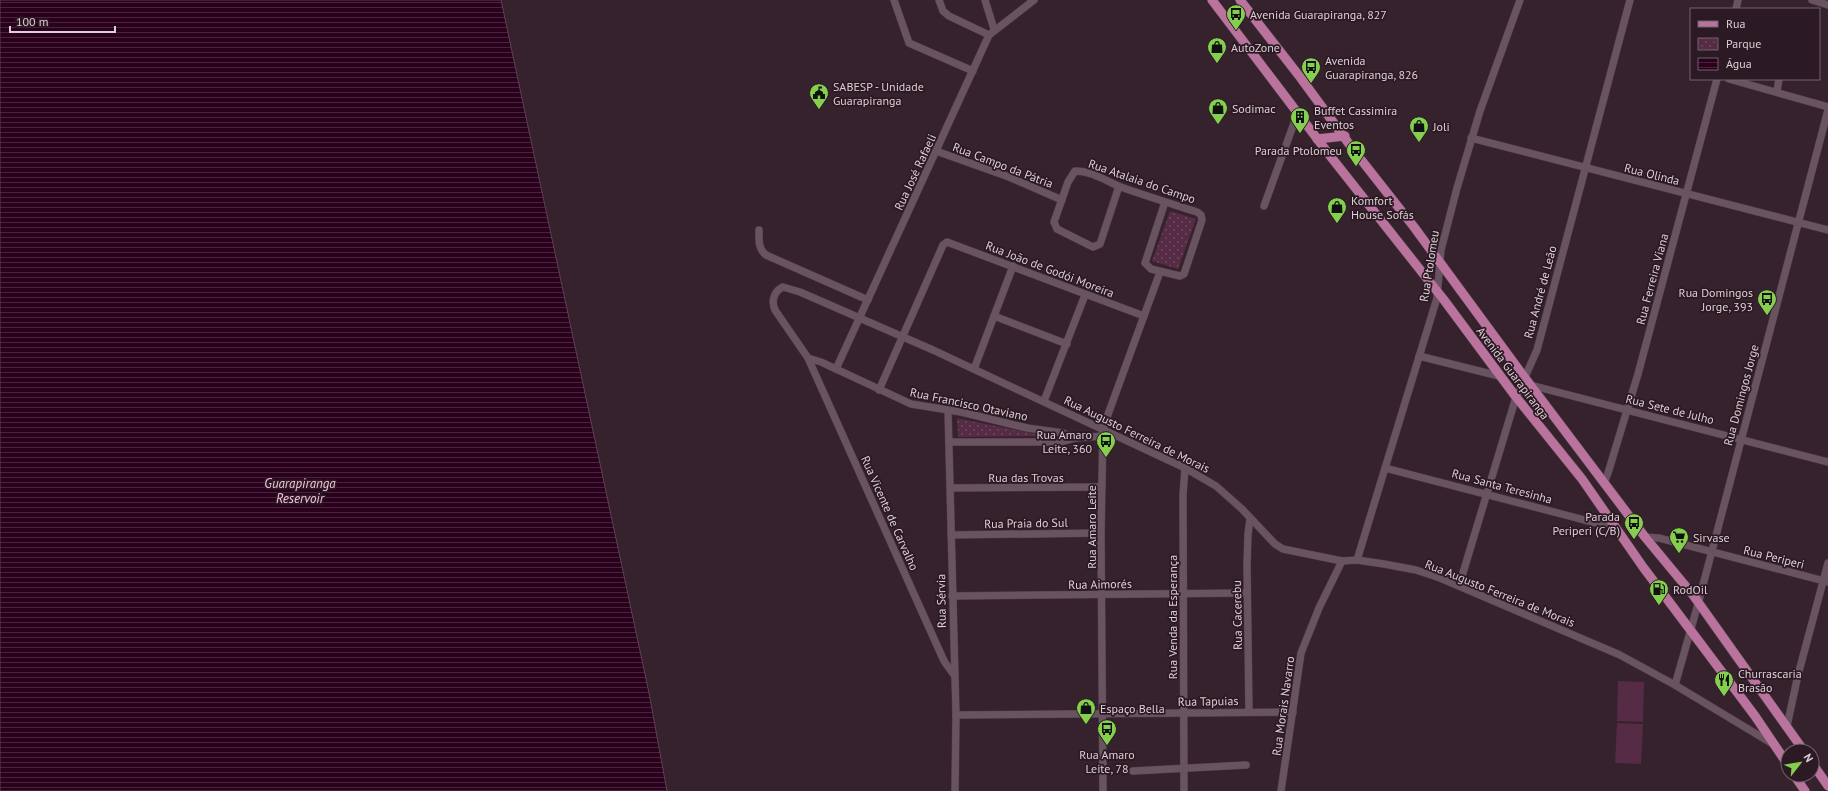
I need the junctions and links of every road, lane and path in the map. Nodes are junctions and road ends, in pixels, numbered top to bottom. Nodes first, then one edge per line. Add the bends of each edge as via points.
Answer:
1 (894, 0) edge
2 (939, 0) edge
3 (985, 0) edge
4 (1212, 0) edge
5 (1240, 0) edge
6 (1520, 0) edge
7 (1630, 0) edge
8 (1812, 0) edge
9 (1032, 1) edge
10 (1828, 5) edge
11 (992, 32) junction
12 (973, 71) junction
13 (1717, 80) edge
14 (1733, 80) edge
15 (1779, 80) edge
16 (1776, 91) junction
17 (1828, 107) edge
18 (1828, 110) edge
19 (1298, 112) junction
20 (1345, 136) junction
21 (1471, 138) junction
22 (1317, 139) junction
23 (936, 151) junction
24 (1586, 168) junction
25 (1119, 186) junction
26 (1686, 194) junction
27 (1062, 200) junction
28 (1165, 202) junction
29 (1264, 206) dead end
30 (1798, 222) junction
31 (758, 230) dead end
32 (1828, 230) edge
33 (1439, 260) junction
34 (1013, 266) junction
35 (1160, 272) junction
36 (780, 288) joint
37 (1438, 294) junction
38 (1085, 295) junction
39 (868, 300) junction
40 (994, 316) junction
41 (1144, 316) junction
42 (859, 319) junction
43 (903, 337) junction
44 (1067, 344) junction
45 (1419, 356) junction
46 (808, 358) junction
47 (836, 369) junction
48 (974, 369) junction
49 (1499, 376) junction
50 (1527, 382) junction
51 (879, 390) junction
52 (1516, 397) junction
53 (1044, 401) junction
54 (1627, 409) junction
55 (948, 410) junction
56 (1103, 428) junction
57 (1103, 436) junction
58 (1075, 438) junction
59 (1741, 439) junction
60 (949, 442) junction
61 (1828, 462) edge
62 (1186, 468) junction
63 (1385, 468) junction
64 (1604, 483) junction
65 (1102, 487) junction
66 (950, 488) junction
67 (1486, 494) junction
68 (1250, 519) junction
69 (1614, 524) junction
70 (1102, 533) junction
71 (951, 535) junction
72 (1645, 537) junction
73 (1711, 552) junction
74 (1357, 560) junction
75 (1342, 561) junction
76 (1828, 563) edge
77 (1826, 581) edge
78 (1459, 586) junction
79 (1247, 593) junction
80 (1184, 594) junction
81 (952, 596) junction
82 (1102, 596) junction
83 (1698, 604) junction
84 (1690, 629) junction
85 (954, 676) junction
86 (1674, 685) junction
87 (1249, 712) junction
88 (1293, 712) junction
89 (1184, 713) junction
90 (1103, 714) junction
91 (956, 715) junction
92 (1787, 726) junction
93 (1799, 743) edge
94 (1776, 745) junction
95 (1780, 752) edge
96 (1246, 765) dead end
97 (1184, 768) junction
98 (1133, 771) dead end
99 (1820, 774) edge
100 (1828, 786) edge
101 (956, 791) edge
102 (1103, 791) edge
103 (1184, 791) edge
104 (1281, 791) edge

1 - 12 street via 909,43
2 - 11 street via 943,11 950,16
3 - 11 street
4 - 19 main road, Avenida Guarapiranga
5 - 20 main road, Avenida Guarapiranga
6 - 21 street, Rua Ptolomeu
7 - 24 street, Rua André de Leão
8 - 10 street
9 - 11 street
11 - 12 street, Rua José Rafaeli
12 - 23 street, Rua José Rafaeli
13 - 26 street, Rua Ferreira Viana
14 - 16 street
15 - 16 street
16 - 17 street
18 - 30 street, Rua Domingos Jorge
19 - 22 main road, Avenida Guarapiranga
19 - 29 street
20 - 22 main road
20 - 33 main road, Avenida Guarapiranga
21 - 24 street, Rua Olinda
21 - 33 street, Rua Ptolomeu
22 - 37 main road, Avenida Guarapiranga
23 - 27 street, Rua Campo da Pátria via 1009,177
23 - 39 street, Rua José Rafaeli
24 - 26 street, Rua Olinda
24 - 50 street, Rua André de Leão
25 - 27 street, Rua Atalaia do Campo via 1103,178 1075,171
25 - 27 street via 1100,244 1093,247 1057,229 1054,222
25 - 28 street, Rua Atalaia do Campo
26 - 30 street, Rua Olinda
26 - 54 street, Rua Ferreira Viana
28 - 35 street via 1145,260 1148,267
28 - 35 street, Rua Atalaia do Campo via 1201,215 1202,223 1184,274 1176,276
30 - 32 street, Rua Olinda
30 - 59 street, Rua Domingos Jorge
31 - 39 street via 759,245 766,255
33 - 37 street, Rua Ptolomeu
33 - 50 main road, Avenida Guarapiranga
34 - 38 street, Rua João de Godói Moreira
34 - 40 street
34 - 43 street, Rua João de Godói Moreira via 949,241 943,246
35 - 41 street, Rua Amaro Leite
36 - 42 street, Rua Augusto Ferreira de Morais via 790,288
36 - 46 street, Rua Vicente de Carvalho via 772,304
37 - 45 street, Rua Ptolomeu
37 - 49 main road, Avenida Guarapiranga
38 - 41 street, Rua João de Godói Moreira
38 - 44 street
39 - 42 street, Rua José Rafaeli
40 - 44 street
40 - 48 street
41 - 56 street, Rua Amaro Leite
42 - 43 street, Rua Augusto Ferreira de Morais
42 - 47 street, Rua José Rafaeli
43 - 48 street, Rua Augusto Ferreira de Morais
43 - 51 street
44 - 53 street
45 - 49 street
45 - 63 street, Rua Ptolomeu
46 - 47 street, Rua Francisco Otaviano
46 - 85 street, Rua Vicente de Carvalho via 944,661
47 - 51 street, Rua Francisco Otaviano
48 - 53 street, Rua Augusto Ferreira de Morais
49 - 52 main road, Avenida Guarapiranga
50 - 52 street, Rua André de Leão
50 - 54 street, Rua Sete de Julho
50 - 64 main road, Avenida Guarapiranga
51 - 55 street, Rua Francisco Otaviano via 911,404
52 - 67 street, Rua André de Leão
52 - 69 main road, Avenida Guarapiranga via 1582,479
53 - 56 street, Rua Augusto Ferreira de Morais
54 - 59 street, Rua Sete de Julho
54 - 64 street, Rua Ferreira Viana
55 - 58 street, Rua Francisco Otaviano via 1027,428 1063,433
55 - 60 street, Rua Sérvia
56 - 57 street, Rua Amaro Leite
56 - 62 street, Rua Augusto Ferreira de Morais
57 - 58 street, Rua Francisco Otaviano
57 - 65 street, Rua Amaro Leite
58 - 60 street via 1060,442
59 - 61 street, Rua Sete de Julho
59 - 73 street, Rua Domingos Jorge
60 - 66 street, Rua Sérvia
62 - 68 street, Rua Augusto Ferreira de Morais via 1216,486
62 - 80 street, Rua Venda da Esperança via 1183,495
63 - 67 street, Rua Santa Teresinha
63 - 74 street, Rua Ptolomeu
64 - 72 main road, Avenida Guarapiranga
65 - 66 street, Rua das Trovas
65 - 70 street, Rua Amaro Leite
66 - 71 street, Rua Sérvia
67 - 69 street, Rua Santa Teresinha via 1596,523
67 - 78 street, Rua André de Leão
68 - 75 street, Rua Augusto Ferreira de Morais via 1282,549
68 - 79 street, Rua Cacerebu
69 - 84 main road, Avenida Guarapiranga
70 - 71 street, Rua Praia do Sul
70 - 82 street, Rua Amaro Leite
71 - 81 street, Rua Sérvia
72 - 73 street, Rua Periperi via 1659,538
72 - 83 main road, Avenida Guarapiranga
73 - 77 street, Rua Periperi
73 - 83 street, Rua Domingos Jorge
74 - 75 street, Rua Augusto Ferreira de Morais
74 - 78 street, Rua Augusto Ferreira de Morais via 1416,570
75 - 88 street, Rua Morais Navarro via 1319,608 1302,653
76 - 77 street
77 - 92 street via 1798,675
78 - 86 street, Rua Augusto Ferreira de Morais via 1620,655
79 - 80 street, Rua Aimorés
79 - 87 street, Rua Cacerebu
80 - 82 street, Rua Aimorés
80 - 89 street, Rua Venda da Esperança
81 - 82 street, Rua Aimorés
81 - 85 street, Rua Sérvia
82 - 90 street, Rua Amaro Leite
83 - 84 street, Rua Domingos Jorge
83 - 92 main road, Avenida Guarapiranga
84 - 86 street, Rua Domingos Jorge via 1680,672
84 - 94 main road, Avenida Guarapiranga
85 - 91 street, Rua Sérvia
86 - 94 street, Rua Augusto Ferreira de Morais
87 - 88 street, Rua Tapuias
87 - 89 street, Rua Tapuias
88 - 104 street, Rua Morais Navarro
89 - 90 street, Rua Tapuias
89 - 97 street, Rua Venda da Esperança
90 - 91 street, Rua Tapuias
90 - 102 street, Rua Amaro Leite
91 - 101 street, Rua Sérvia
92 - 93 main road, Avenida Guarapiranga
94 - 95 main road, Avenida Guarapiranga
96 - 97 street
97 - 98 street
97 - 103 street, Rua Venda da Esperança
99 - 100 main road

